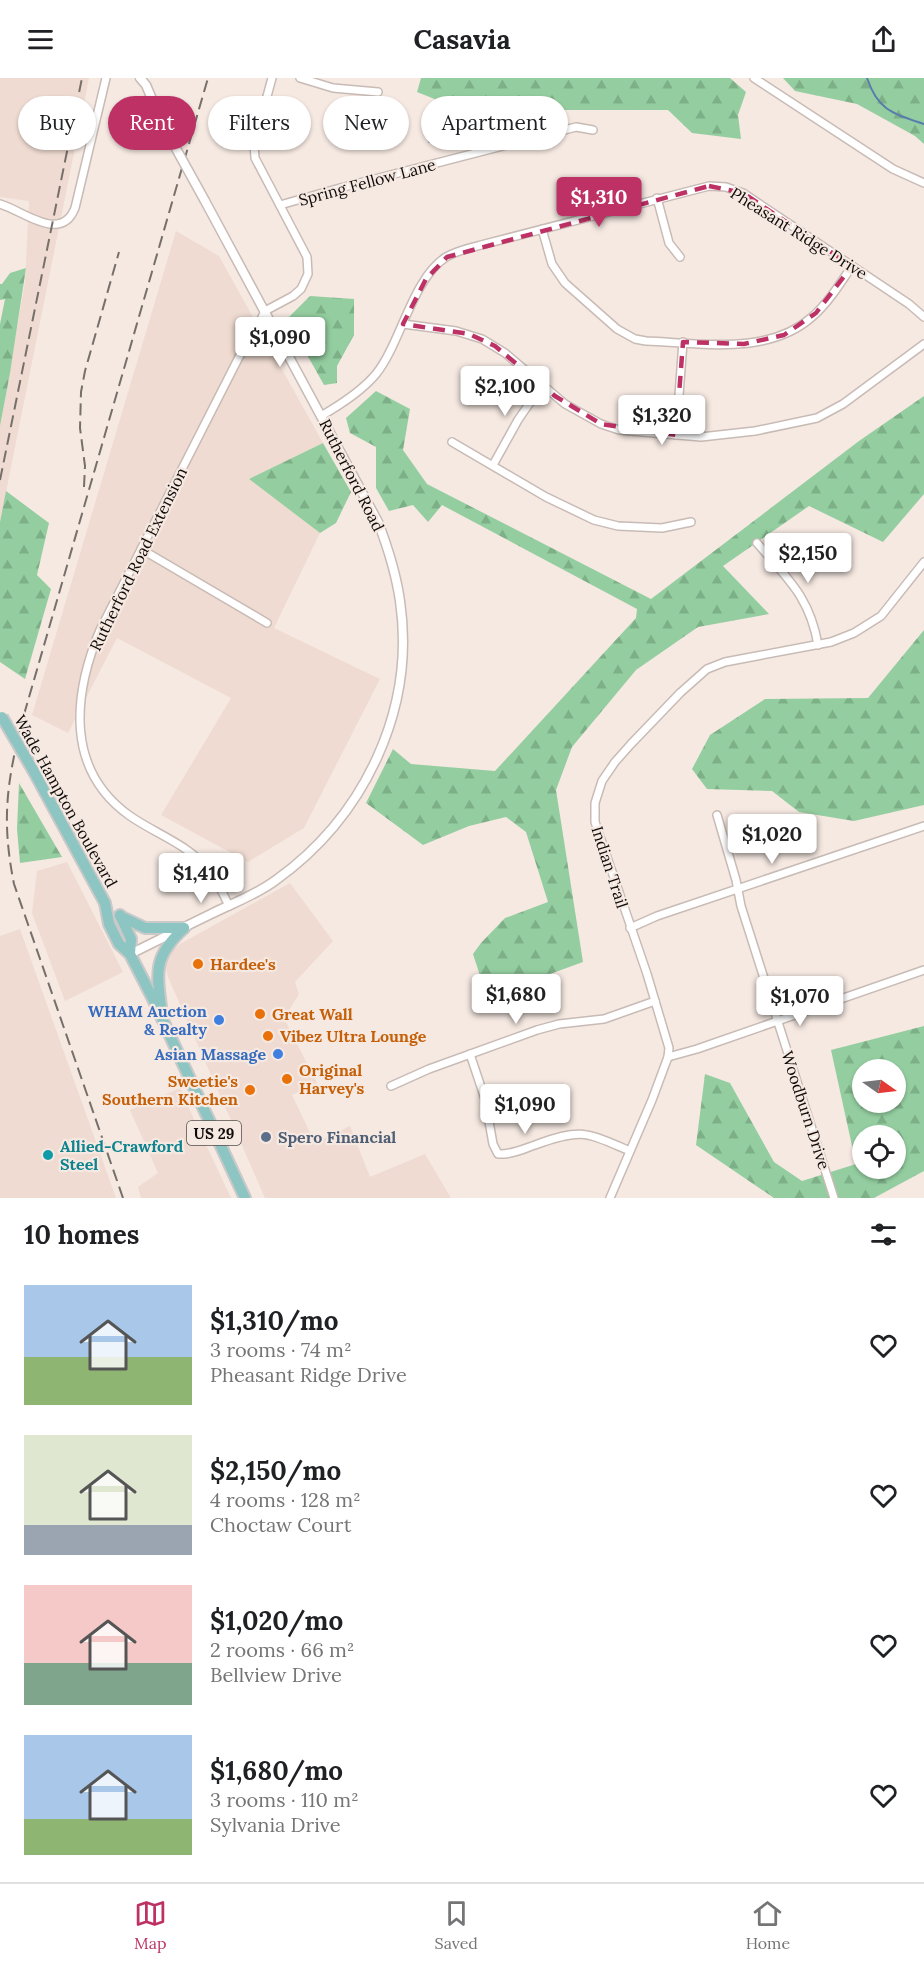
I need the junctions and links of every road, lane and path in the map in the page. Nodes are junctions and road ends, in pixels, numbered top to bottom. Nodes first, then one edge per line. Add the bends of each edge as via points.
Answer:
1 (272, 78) edge
2 (300, 78) edge
3 (754, 78) edge
4 (106, 79) edge
5 (144, 80) edge
6 (378, 92) dead end
7 (593, 130) dead end
8 (924, 183) edge
9 (657, 198) junction
10 (0, 204) edge
11 (280, 205) junction
12 (542, 229) junction
13 (680, 257) dead end
14 (852, 266) junction
15 (265, 311) junction
16 (924, 317) edge
17 (403, 324) junction
18 (683, 342) junction
19 (924, 344) edge
20 (542, 385) junction
21 (321, 416) junction
22 (676, 435) junction
23 (452, 442) dead end
24 (493, 465) junction
25 (691, 522) dead end
26 (757, 543) dead end
27 (141, 549) junction
28 (924, 562) edge
29 (267, 623) dead end
30 (818, 645) junction
31 (1, 715) edge
32 (717, 815) dead end
33 (924, 826) edge
34 (738, 890) junction
35 (105, 903) junction
36 (229, 906) junction
37 (120, 916) junction
38 (184, 928) junction
39 (630, 928) junction
40 (130, 954) junction
41 (924, 970) edge
42 (655, 1001) junction
43 (162, 1020) junction
44 (778, 1021) junction
45 (470, 1054) junction
46 (668, 1057) junction
47 (391, 1086) dead end
48 (630, 1151) junction
49 (245, 1198) edge
50 (610, 1198) edge
51 (834, 1198) edge

1 - 11 street via 254,144 255,158
2 - 6 street via 333,88
3 - 8 street via 894,169
4 - 10 street via 70,217 47,224
5 - 15 street, Rutherford Road, bridge via 163,125
7 - 11 street, Spring Fellow Lane via 576,127
9 - 12 street, Pheasant Ridge Drive
9 - 13 street via 667,239
9 - 14 street, Pheasant Ridge Drive via 709,186 735,189
11 - 15 street via 307,257 308,274 293,296
12 - 17 street, Pheasant Ridge Drive via 447,257 426,279
12 - 18 street via 558,274 608,322 636,339
14 - 16 street, Pheasant Ridge Drive
14 - 18 street via 816,313 784,335 744,344
15 - 21 street, Rutherford Road
15 - 27 street, Rutherford Road Extension
17 - 20 street via 456,331 482,339
17 - 21 street, Pheasant Ridge Drive via 375,375
18 - 22 street
19 - 22 street via 843,405 817,418 722,435
20 - 22 street via 600,424 619,430
20 - 24 street
21 - 36 street, Rutherford Road via 378,522 390,556 403,631 398,689 375,764 334,828 276,880
23 - 24 street
24 - 25 street via 594,520 618,526 663,528
26 - 30 street via 804,600
27 - 29 street
27 - 36 street, Rutherford Road Extension via 100,630 86,668 79,710 83,749 94,777 111,800 201,861
28 - 30 street, Indian Trail via 876,621
30 - 39 street, Indian Trail via 725,662 707,669 607,773 597,793 595,822
31 - 35 main road, Wade Hampton Boulevard / US 29, bridge
32 - 34 street, Woodburn Drive
33 - 34 street
34 - 39 street
34 - 44 street, Woodburn Drive
35 - 37 main road, Wade Hampton Boulevard / US 29
35 - 40 main road, Wade Hampton Boulevard / US 29 via 109,924 119,944
36 - 38 street, Rutherford Road
37 - 38 main road via 145,928
37 - 40 main road, Wade Hampton Boulevard / US 29 via 131,939
38 - 40 street, Rutherford Road
38 - 43 main road via 170,941 160,962
39 - 42 street, Indian Trail
40 - 43 main road, Wade Hampton Boulevard / US 29
41 - 44 street
42 - 45 street via 604,1019 537,1030
42 - 46 street, Indian Trail via 669,1044
43 - 49 main road, Wade Hampton Boulevard / US 29
44 - 46 street
44 - 51 street, Woodburn Drive
45 - 47 street
45 - 48 street via 498,1154 576,1133 593,1135
46 - 48 street
48 - 50 street

